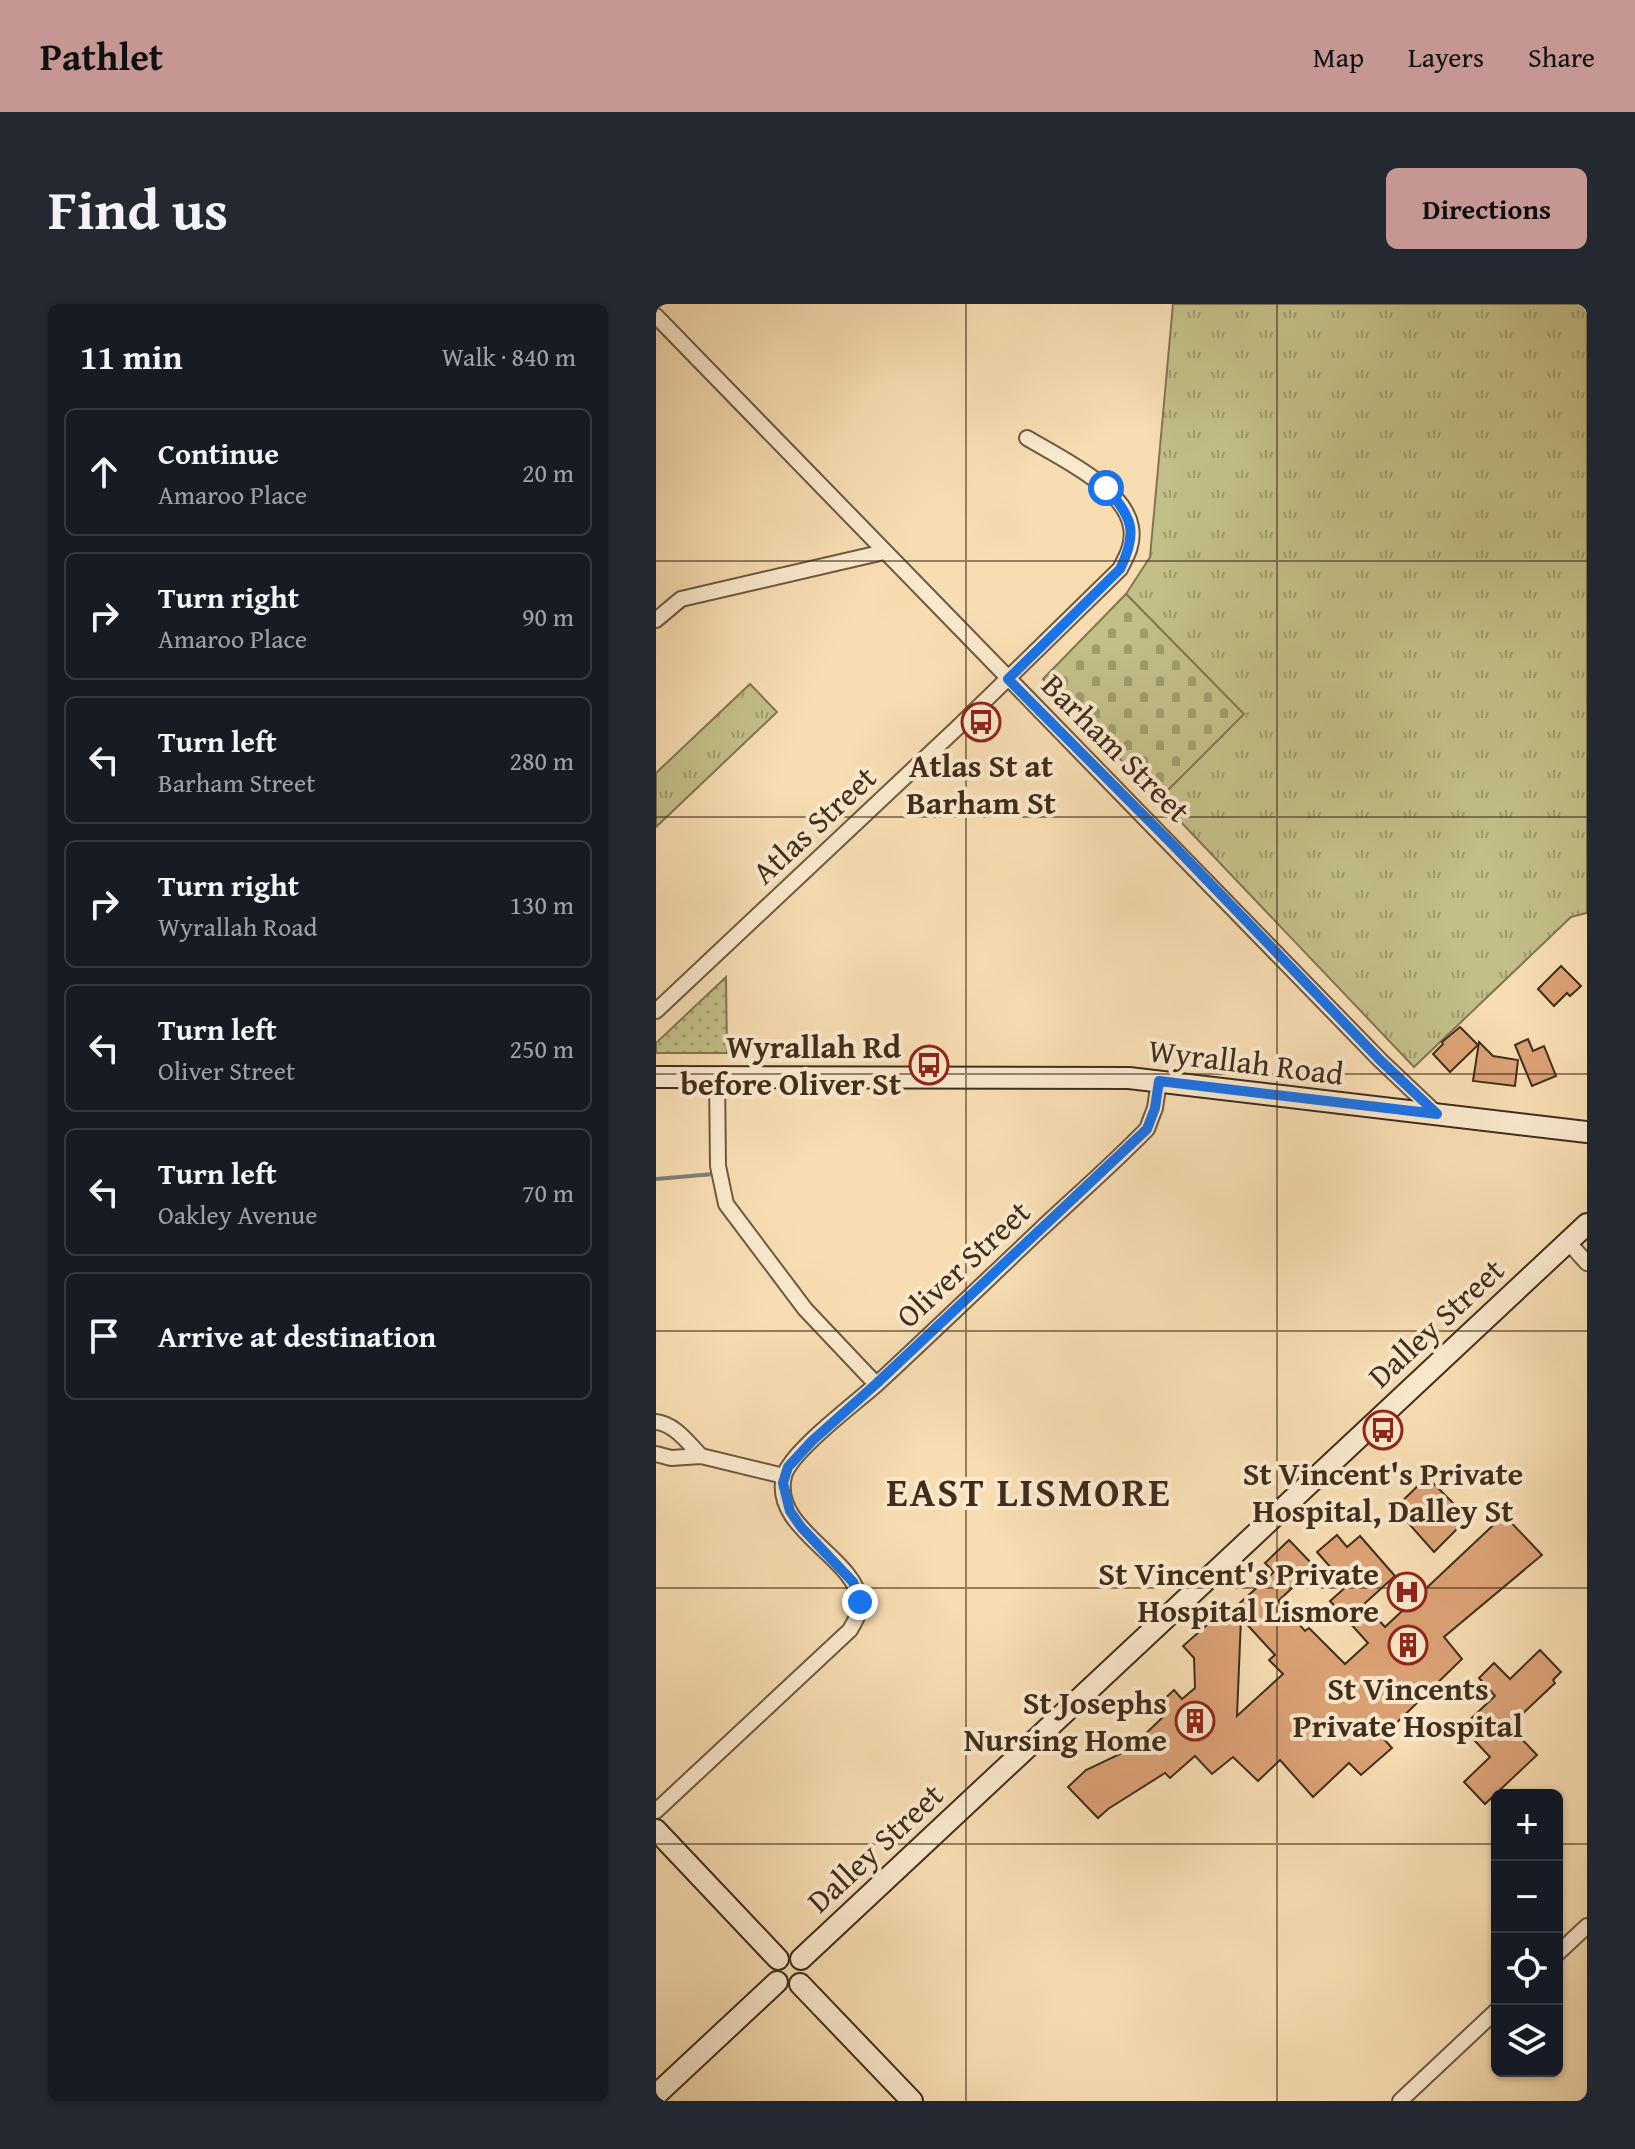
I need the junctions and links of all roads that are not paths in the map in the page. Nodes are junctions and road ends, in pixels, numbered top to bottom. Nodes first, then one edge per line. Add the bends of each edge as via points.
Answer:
1 (656, 316) edge
2 (1027, 438) dead end
3 (884, 552) junction
4 (656, 620) edge
5 (1008, 679) junction
6 (656, 1011) edge
7 (717, 1076) junction
8 (656, 1077) edge
9 (1159, 1081) junction
10 (1437, 1114) junction
11 (1587, 1132) edge
12 (1587, 1224) edge
13 (1568, 1242) junction
14 (1587, 1263) edge
15 (876, 1384) junction
16 (656, 1422) edge
17 (656, 1454) edge
18 (701, 1456) junction
19 (784, 1476) junction
20 (656, 1811) edge
21 (657, 1833) edge
22 (1587, 1926) edge
23 (1563, 1948) edge
24 (778, 1959) junction
25 (801, 1959) junction
26 (777, 1982) junction
27 (800, 1984) junction
28 (1491, 2016) edge
29 (656, 2095) edge
30 (912, 2101) edge
31 (1402, 2101) edge

1 - 3 street, Barham Street
2 - 5 street, Atlas Street via 1115,497 1131,527 1130,549 1120,569
3 - 4 street via 681,599
3 - 5 street, Barham Street
5 - 6 street, Atlas Street
5 - 10 street, Barham Street
7 - 8 street, Wyrallah Road
7 - 9 street, Wyrallah Road
7 - 15 street via 718,1166 726,1204 805,1309
9 - 10 street, Wyrallah Road
9 - 15 street, Oliver Street via 1147,1129
10 - 11 street, Wyrallah Road
12 - 13 street, Dalley Street
13 - 14 street
13 - 25 street, Dalley Street
15 - 19 street, Oliver Street via 812,1441
16 - 18 street via 677,1431
17 - 18 street
18 - 19 street
19 - 20 street via 790,1511 853,1582 858,1614 850,1630
21 - 24 street
22 - 23 street
24 - 25 street via 787,1954
24 - 26 street via 773,1967
25 - 27 street via 806,1974
26 - 27 street via 786,1987
26 - 29 street
27 - 30 street
28 - 31 street

